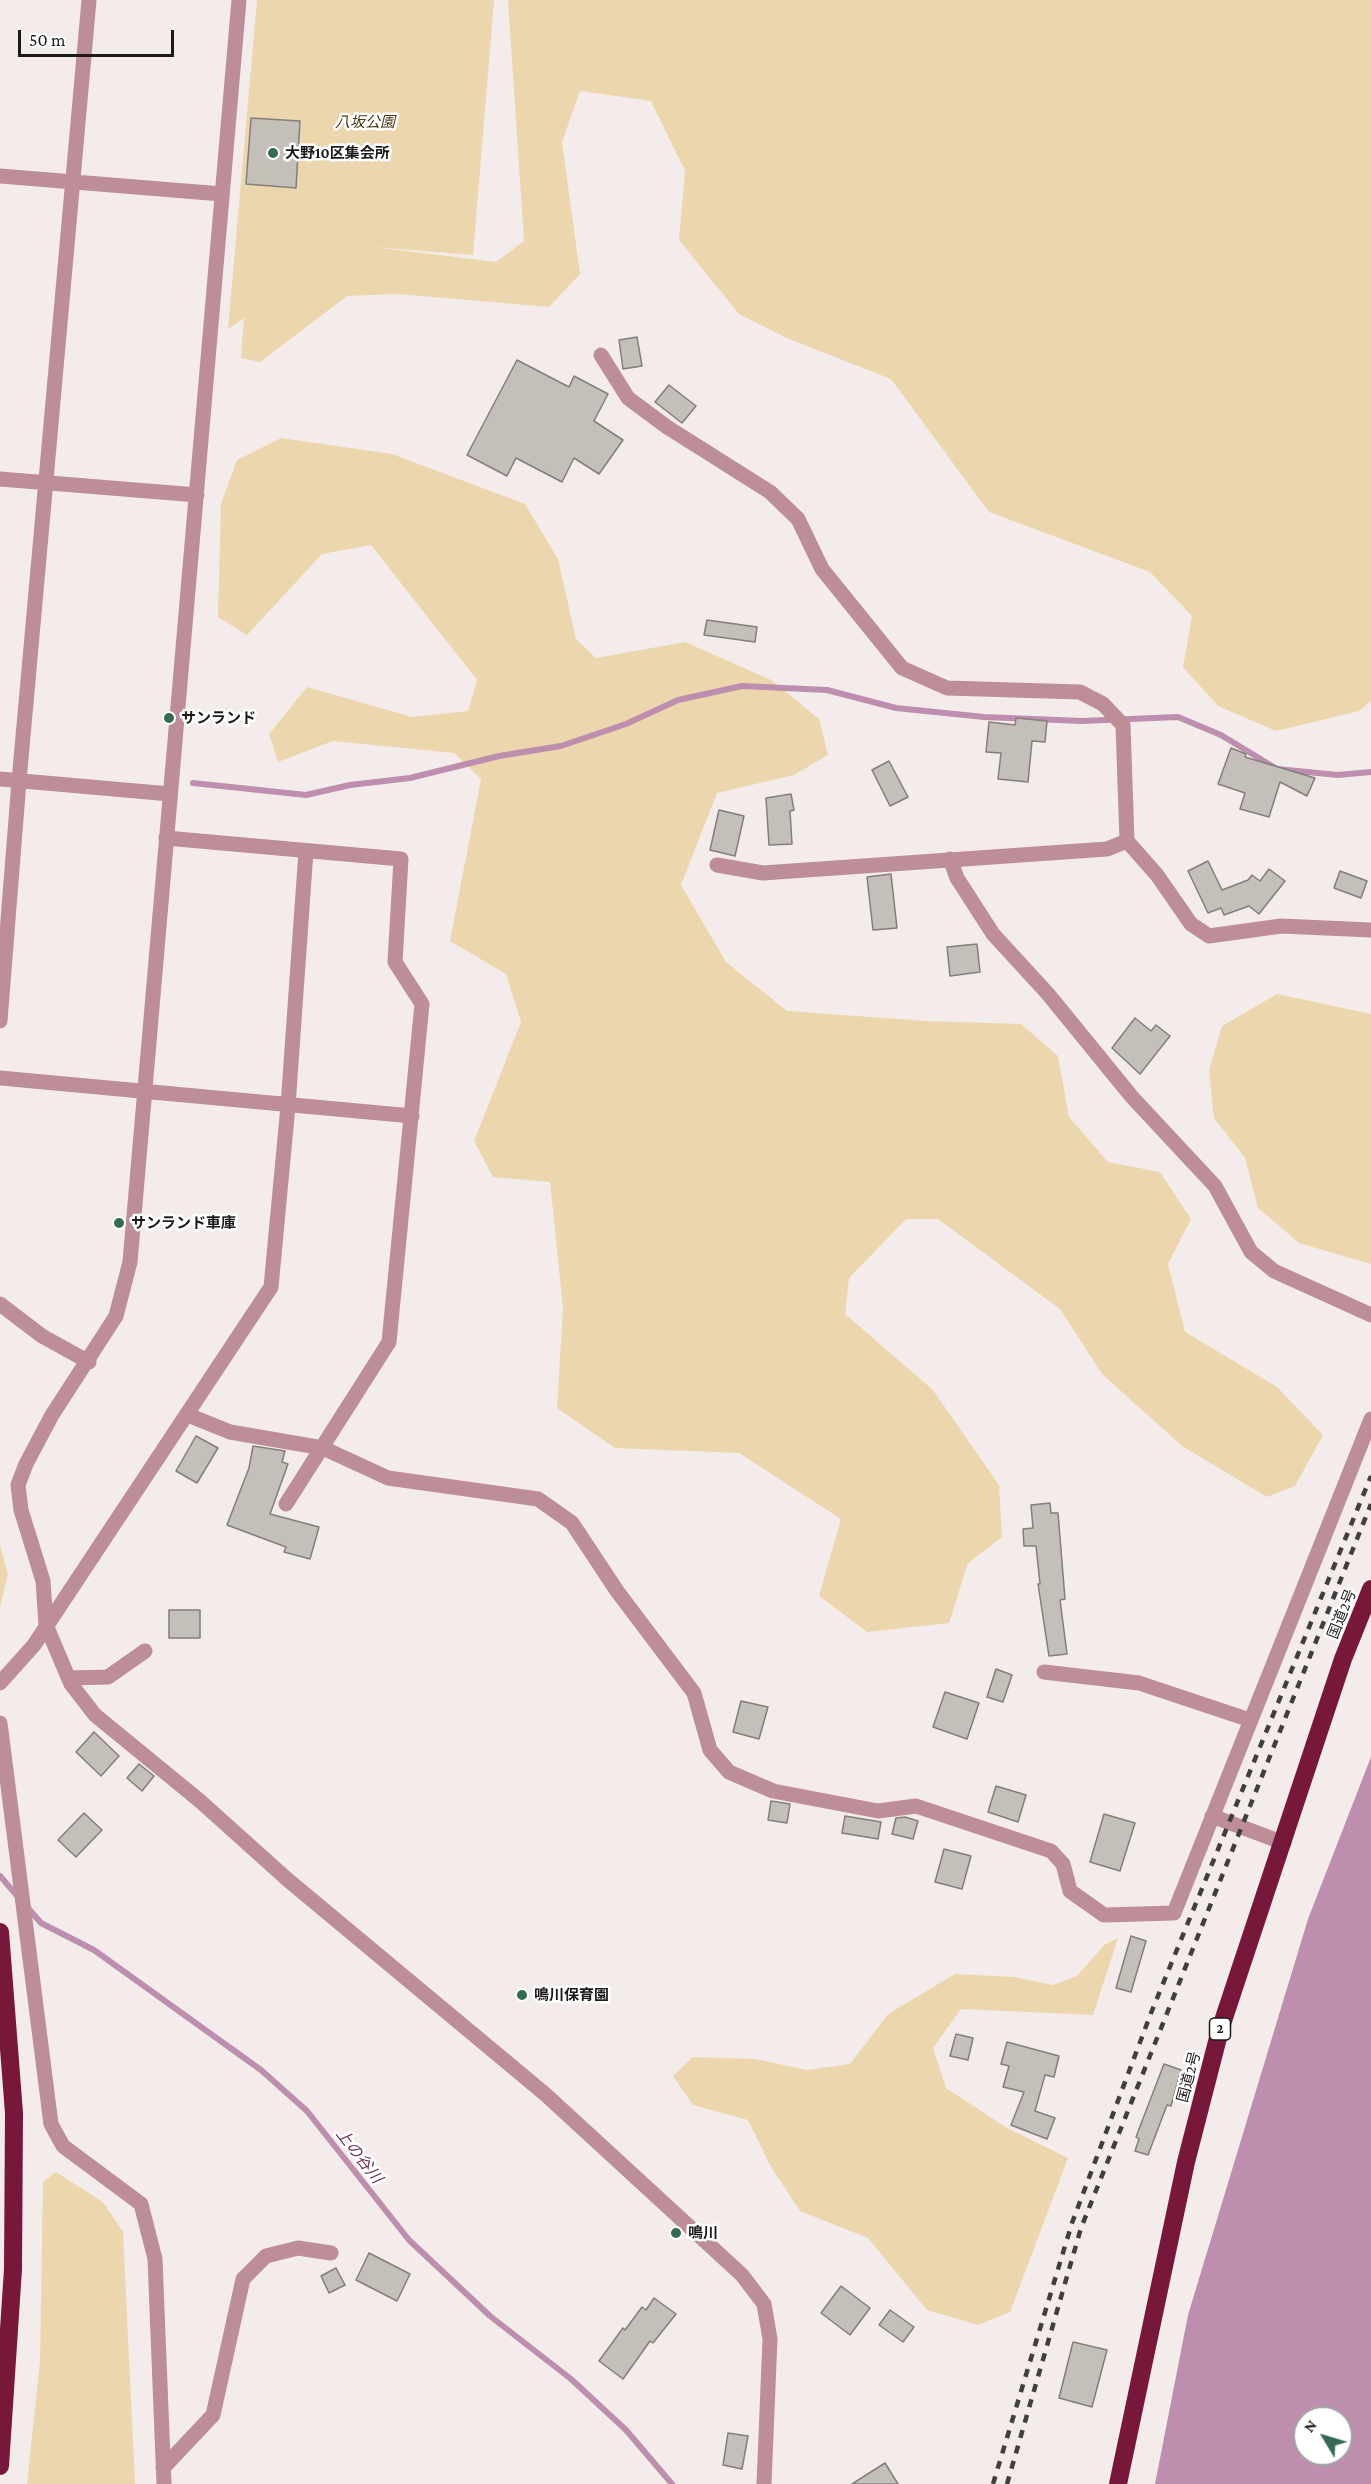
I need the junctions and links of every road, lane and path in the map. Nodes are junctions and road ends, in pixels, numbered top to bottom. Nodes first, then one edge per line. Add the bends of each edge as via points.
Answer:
1 (89, 0) edge
2 (239, 0) edge
3 (0, 176) edge
4 (74, 181) junction
5 (222, 194) junction
6 (601, 355) dead end
7 (0, 479) edge
8 (46, 484) junction
9 (197, 495) junction
10 (0, 779) edge
11 (19, 781) junction
12 (171, 794) junction
13 (165, 838) junction
14 (1127, 842) junction
15 (306, 852) junction
16 (950, 859) junction
17 (717, 865) dead end
18 (1371, 930) edge
19 (0, 1021) edge
20 (0, 1078) edge
21 (144, 1089) junction
22 (288, 1106) junction
23 (412, 1116) junction
24 (0, 1304) edge
25 (1371, 1315) edge
26 (88, 1362) junction
27 (188, 1415) junction
28 (1371, 1419) edge
29 (323, 1448) junction
30 (286, 1504) dead end
31 (1371, 1588) edge
32 (46, 1625) junction
33 (145, 1651) dead end
34 (1044, 1672) dead end
35 (69, 1678) junction
36 (0, 1683) edge
37 (1250, 1720) junction
38 (0, 1723) edge
39 (1212, 1816) junction
40 (1284, 1842) junction
41 (0, 1932) edge
42 (331, 2253) dead end
43 (0, 2466) edge
44 (163, 2468) junction
45 (164, 2484) edge
46 (764, 2484) edge
47 (1118, 2484) edge

1 - 4 street
2 - 5 street
3 - 4 street
4 - 5 street
4 - 8 street
5 - 9 street
6 - 14 street via 628,398 770,492 798,519 822,569 902,668 947,688 1080,692 1103,704 1123,725
7 - 8 street
8 - 9 street
8 - 11 street
9 - 12 street
10 - 11 street
11 - 12 street
11 - 19 street
12 - 13 street
13 - 15 street
13 - 21 street
14 - 16 street via 1107,849
14 - 18 street via 1157,875 1191,924 1209,936 1281,926
15 - 22 street
15 - 23 street via 401,859 395,962 422,1004
16 - 17 street via 763,873
16 - 25 street via 957,879 993,934 1132,1097 1215,1186 1251,1252 1274,1270
20 - 21 street
21 - 22 street
21 - 26 street via 130,1262 116,1316
22 - 23 street
22 - 27 street via 271,1287
23 - 29 street via 389,1342
24 - 26 street via 42,1336
26 - 32 street via 52,1414 18,1485 21,1510 43,1581
27 - 29 street via 230,1431
27 - 32 street
28 - 37 street
29 - 30 street
29 - 39 street via 388,1478 538,1499 572,1523 617,1591 694,1693 710,1750 729,1772 773,1791 878,1811 916,1806 1052,1851 1064,1864 1070,1891 1104,1915 1174,1913
31 - 40 highway, 国道2号 / 2 via 1343,1659
32 - 35 street
32 - 36 street via 34,1645
33 - 35 street via 108,1677
34 - 37 street via 1139,1683
35 - 46 street via 95,1715 545,2094 742,2275 764,2304 770,2339
37 - 39 street
38 - 44 street via 51,2124 63,2146 141,2204 155,2259
39 - 40 street
40 - 47 highway, 国道2号 / 2 via 1220,2030 1186,2162
41 - 43 highway via 14,2113 13,2269
42 - 44 street via 298,2248 266,2256 243,2279 213,2415
44 - 45 street

